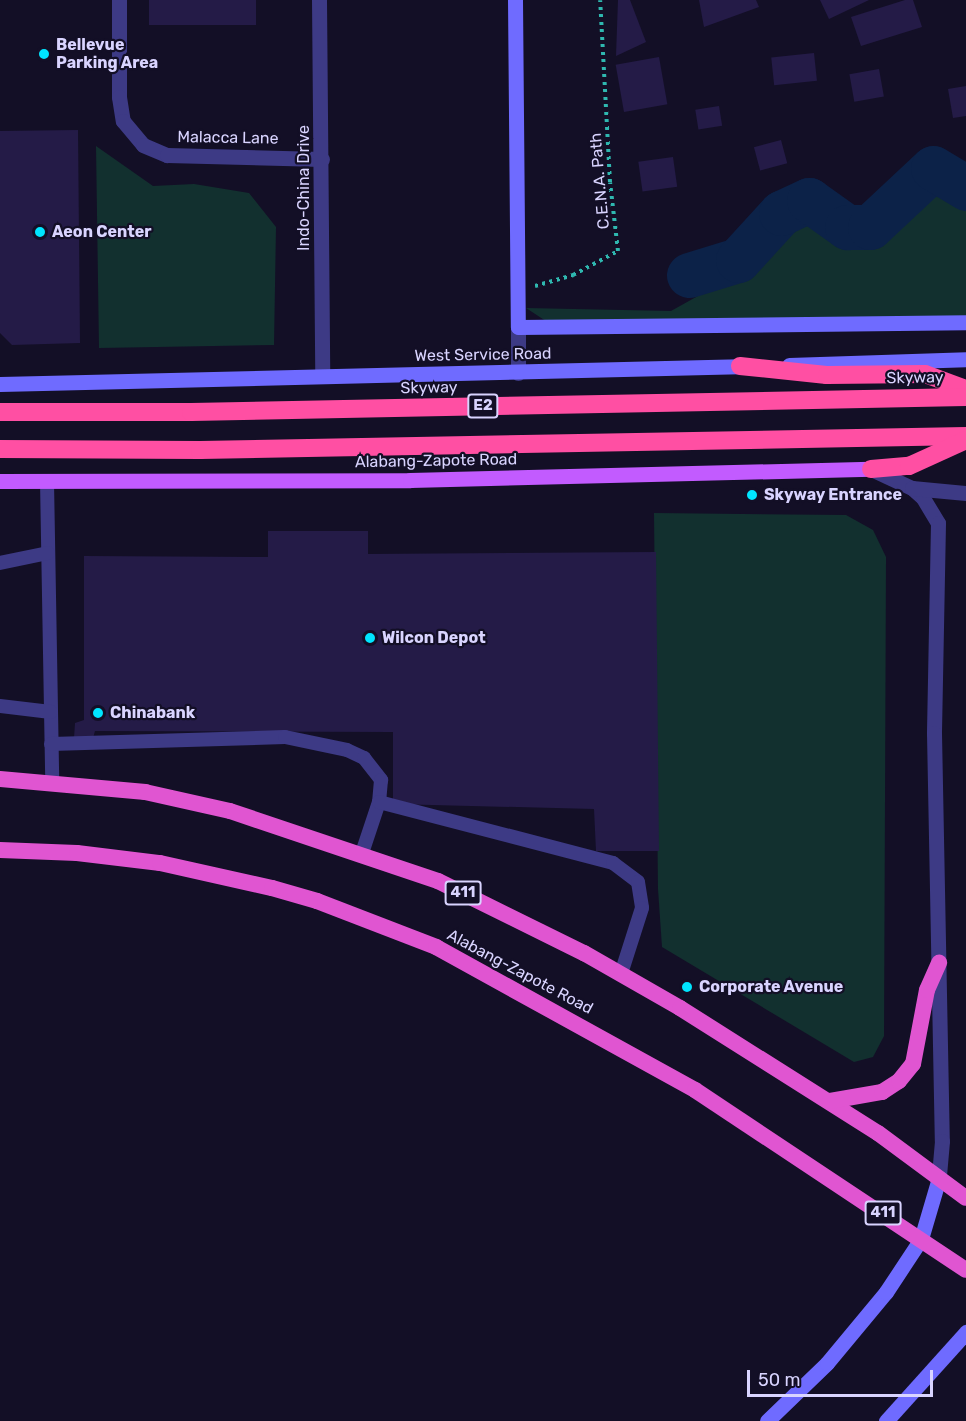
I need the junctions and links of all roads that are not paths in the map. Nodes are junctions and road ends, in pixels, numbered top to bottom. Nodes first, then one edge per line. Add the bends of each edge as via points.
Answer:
1 (119, 0) edge
2 (320, 0) edge
3 (515, 0) edge
4 (322, 159) junction
5 (966, 322) edge
6 (518, 327) junction
7 (966, 359) edge
8 (740, 366) junction
9 (518, 373) junction
10 (322, 376) junction
11 (0, 384) edge
12 (966, 388) edge
13 (966, 397) edge
14 (0, 412) edge
15 (966, 436) edge
16 (966, 440) edge
17 (0, 449) edge
18 (872, 469) junction
19 (0, 482) edge
20 (47, 482) junction
21 (912, 488) junction
22 (966, 493) edge
23 (48, 552) junction
24 (0, 563) edge
25 (0, 706) edge
26 (51, 712) junction
27 (51, 744) junction
28 (0, 779) edge
29 (52, 781) junction
30 (379, 802) junction
31 (0, 850) edge
32 (362, 853) junction
33 (939, 963) junction
34 (621, 974) junction
35 (830, 1101) junction
36 (939, 1178) junction
37 (966, 1198) edge
38 (921, 1239) junction
39 (966, 1270) edge
40 (966, 1332) edge
41 (767, 1421) edge
42 (886, 1421) edge

1 - 4 street, Malacca Lane via 119,97 123,121 143,145 167,155
2 - 4 street, Indo-China Drive
3 - 6 main road
4 - 10 street, Indo-China Drive
5 - 6 main road
6 - 9 street
7 - 8 main road, West Service Road
8 - 9 main road, West Service Road
8 - 12 highway via 827,375 925,374
9 - 10 main road, West Service Road
10 - 11 main road, West Service Road
13 - 14 highway, Skyway / E2
15 - 17 highway via 200,450
16 - 18 highway via 909,466
18 - 20 main road, Alabang-Zapote Road via 433,480
18 - 21 street
19 - 20 main road, Alabang-Zapote Road
20 - 23 lane
21 - 22 street
21 - 33 street via 924,498 938,523 934,733
23 - 24 lane
23 - 26 lane
25 - 26 lane
26 - 27 lane
27 - 29 lane
27 - 30 lane via 285,737 317,741 364,758 381,780
28 - 29 highway, 411
29 - 32 highway, 411 via 145,792 230,810
30 - 32 lane
30 - 34 lane via 613,864 638,882 642,908
31 - 38 highway, Alabang-Zapote Road / 411 via 77,853 160,864 272,888 317,901 436,947 695,1090
32 - 34 highway, 411 via 438,881
33 - 35 highway via 927,990 913,1064 899,1081 882,1092
33 - 36 street
34 - 35 highway, 411
35 - 36 highway, 411
36 - 37 highway, 411
36 - 38 main road
38 - 39 highway, Alabang-Zapote Road / 411
38 - 41 main road via 863,1321
40 - 42 main road

